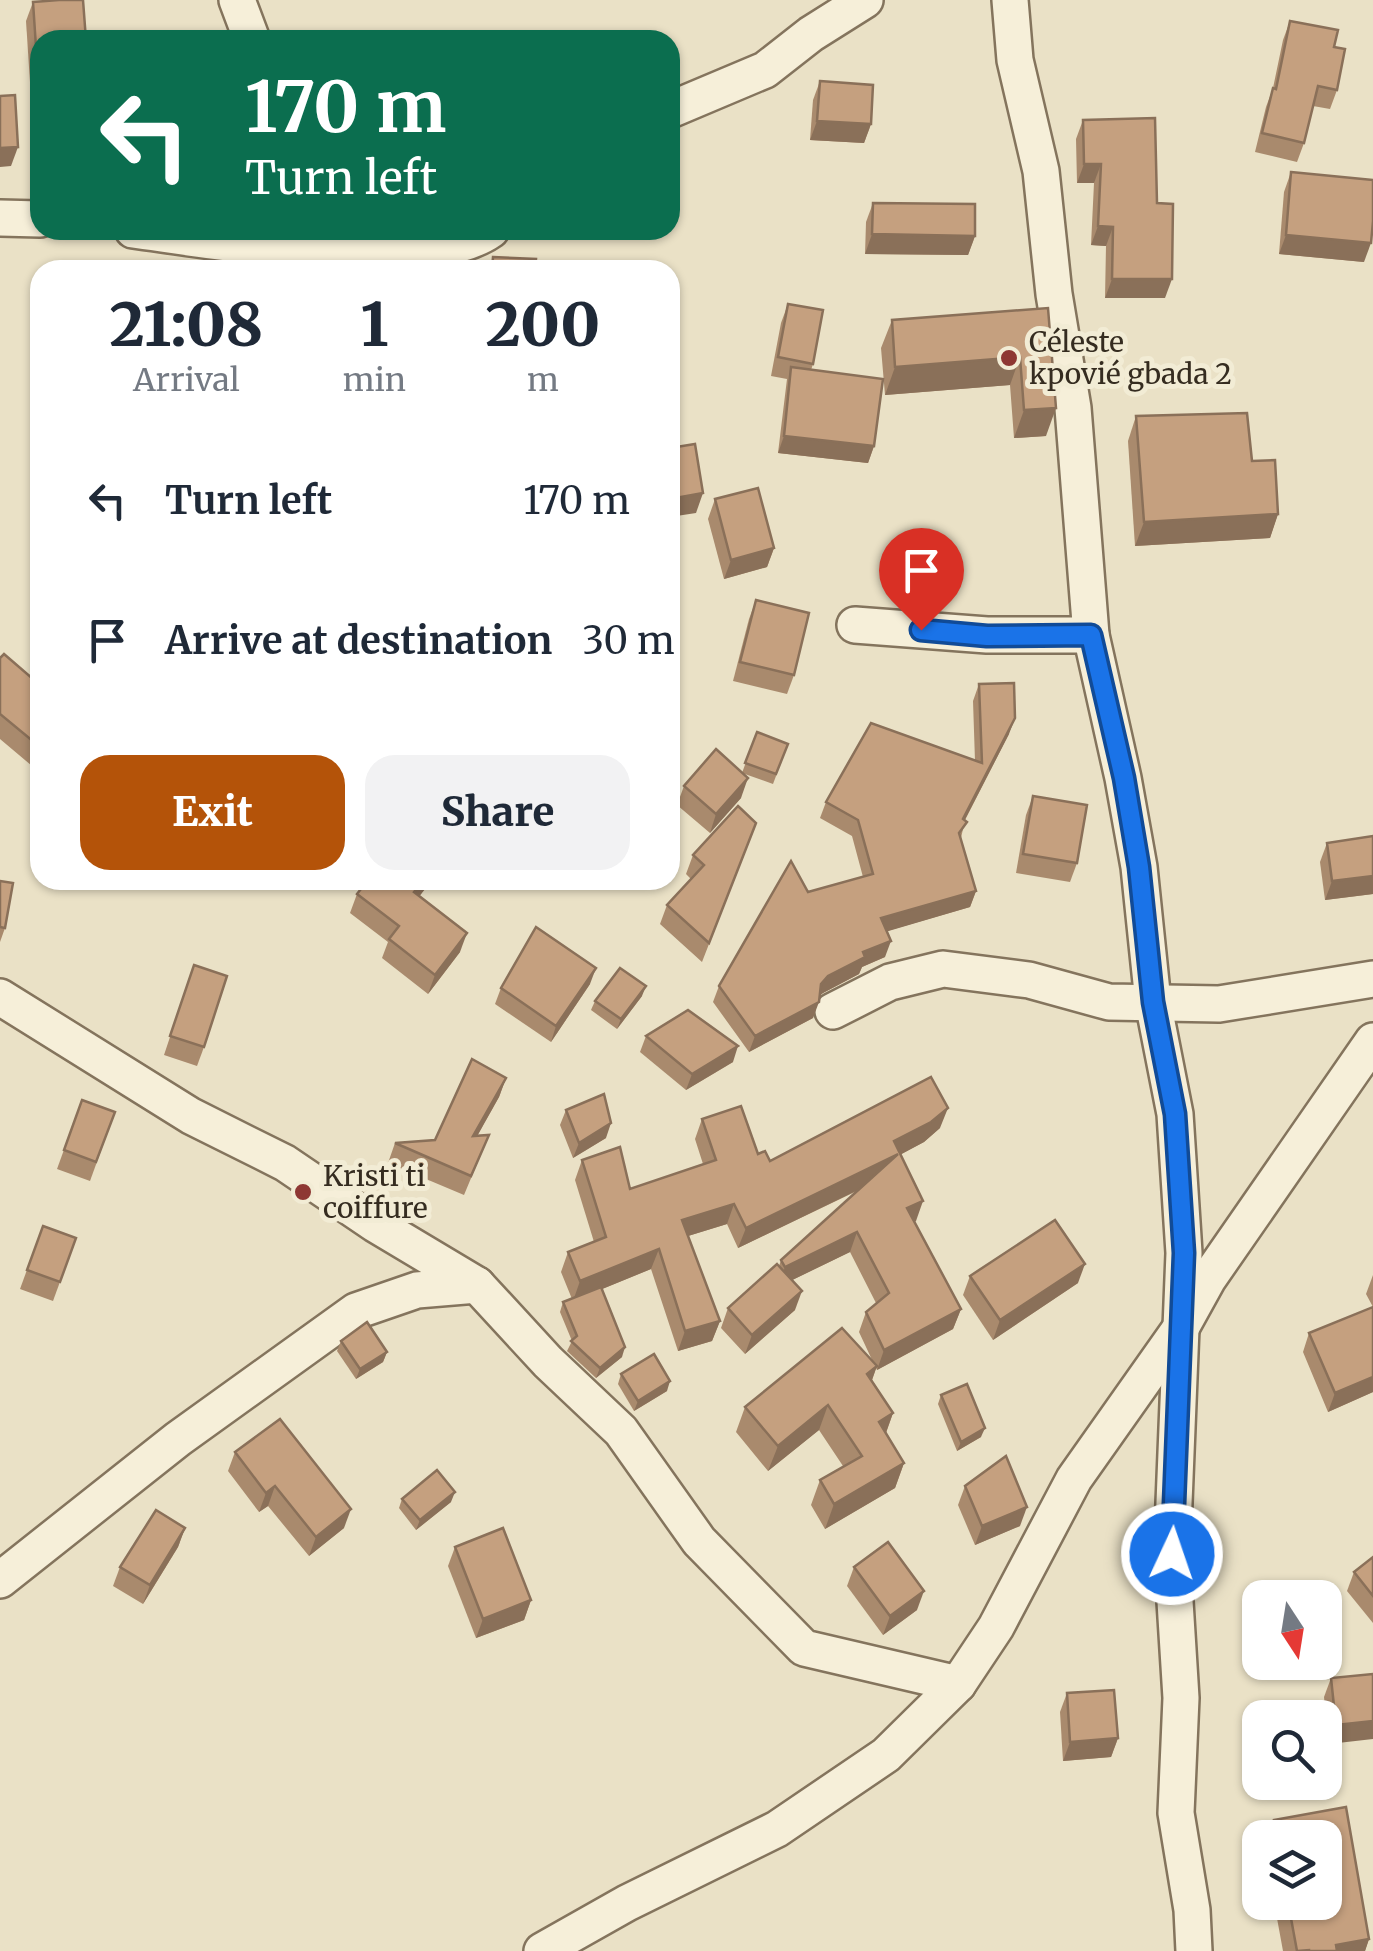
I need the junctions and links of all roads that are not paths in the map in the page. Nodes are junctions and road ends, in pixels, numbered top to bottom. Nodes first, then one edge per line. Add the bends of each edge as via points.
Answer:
1 (237, 0) edge
2 (865, 0) edge
3 (1010, 0) edge
4 (248, 30) edge
5 (680, 106) edge
6 (0, 218) edge
7 (30, 219) edge
8 (211, 240) edge
9 (467, 240) edge
10 (289, 250) edge
11 (855, 624) dead end
12 (1091, 635) junction
13 (1373, 979) edge
14 (0, 997) edge
15 (1153, 1002) junction
16 (833, 1011) dead end
17 (1373, 1041) edge
18 (477, 1285) junction
19 (1182, 1326) junction
20 (0, 1580) edge
21 (958, 1684) junction
22 (542, 1951) edge
23 (1194, 1951) edge

1 - 4 street
2 - 5 street via 765,70
3 - 12 street via 1073,408
6 - 7 street
8 - 10 street
9 - 10 street via 439,252
11 - 12 street via 987,636
12 - 15 street via 1124,778
13 - 15 street via 1219,1004
14 - 18 street via 192,1116 285,1163
15 - 16 street via 1109,1002 1029,980 944,969 890,982
15 - 19 street via 1175,1114
17 - 19 street
18 - 20 street via 417,1290 356,1311 178,1439
18 - 21 street via 621,1431 699,1541 804,1648
19 - 21 street via 1074,1478 996,1628
19 - 23 street via 1172,1554 1181,1698 1176,1813
21 - 22 street via 886,1755 776,1829

